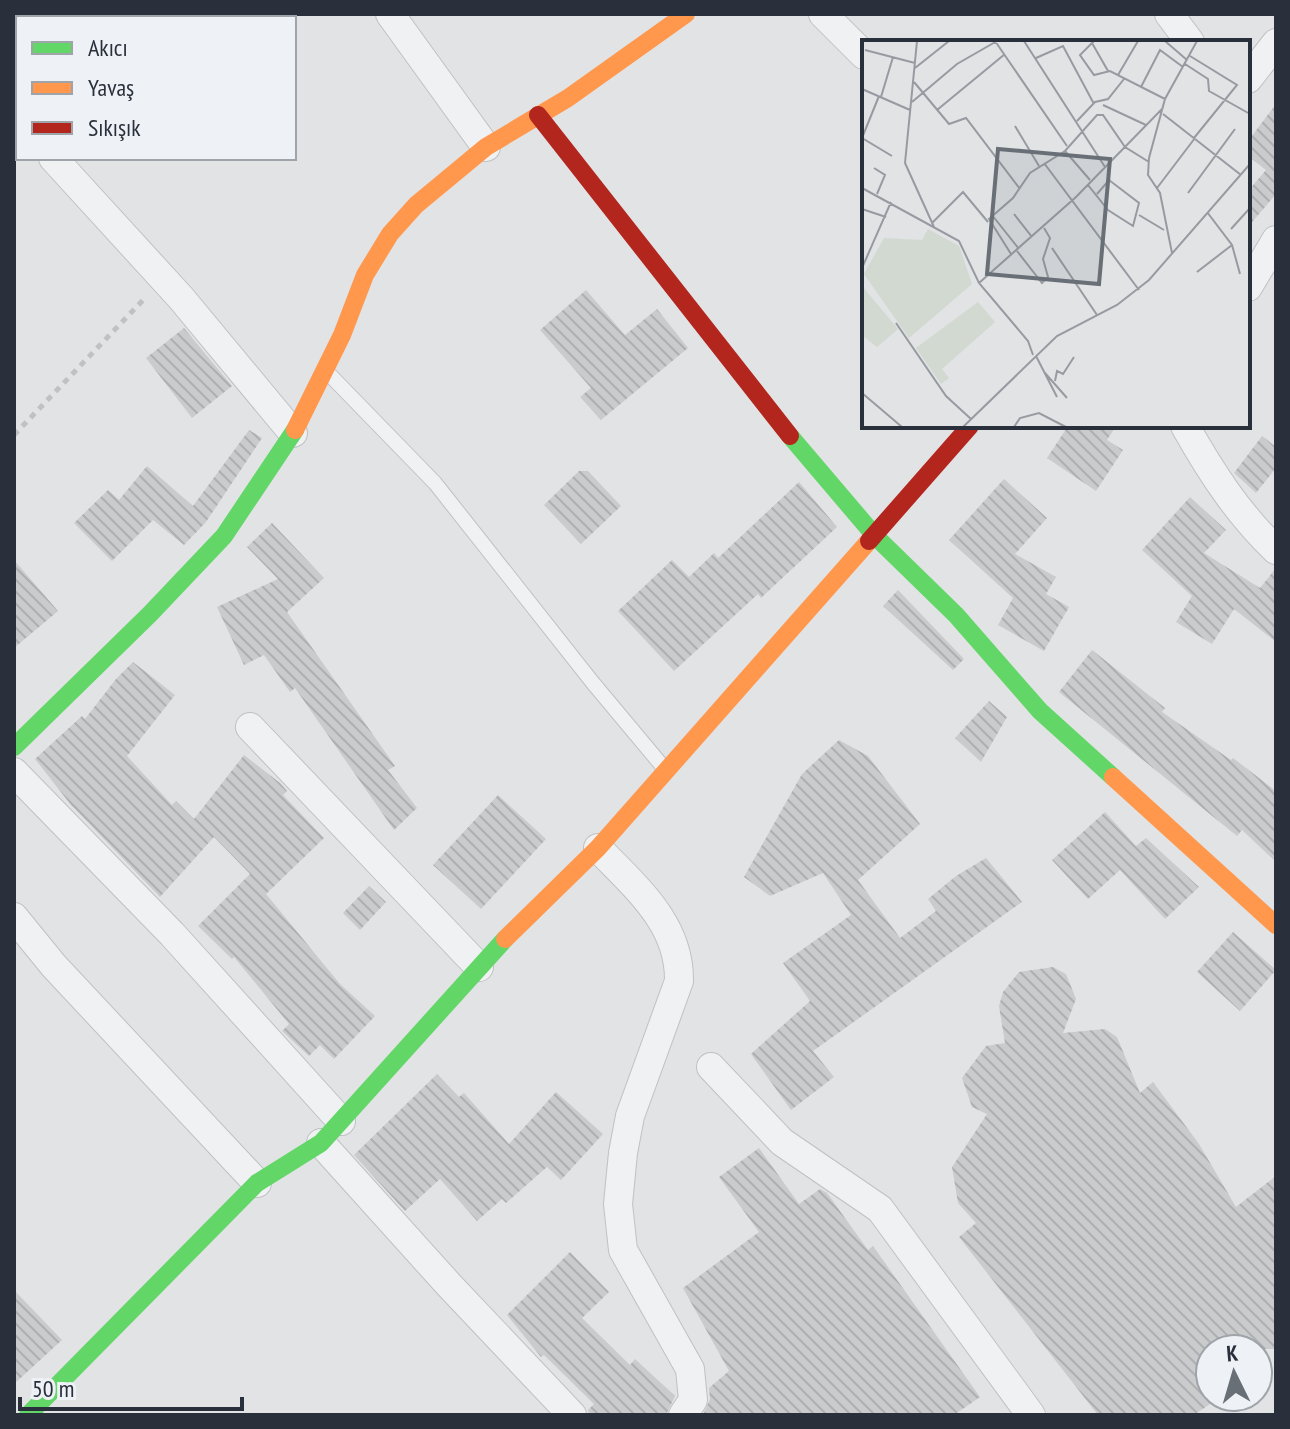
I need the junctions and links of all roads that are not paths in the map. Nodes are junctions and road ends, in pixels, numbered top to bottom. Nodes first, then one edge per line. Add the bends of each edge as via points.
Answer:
1 (390, 14) edge
2 (686, 14) edge
3 (823, 14) edge
4 (1169, 14) edge
5 (1188, 40) edge
6 (1276, 43) edge
7 (862, 53) edge
8 (1250, 76) edge
9 (538, 115) junction
10 (486, 147) junction
11 (55, 160) edge
12 (1276, 240) edge
13 (1250, 284) edge
14 (325, 369) junction
15 (968, 428) edge
16 (1186, 428) edge
17 (293, 433) junction
18 (875, 536) junction
19 (1276, 550) edge
20 (250, 727) dead end
21 (14, 747) edge
22 (666, 770) junction
23 (14, 772) edge
24 (598, 848) junction
25 (14, 917) edge
26 (1276, 925) edge
27 (479, 967) junction
28 (711, 1067) dead end
29 (341, 1121) junction
30 (321, 1143) junction
31 (257, 1183) junction
32 (28, 1415) edge
33 (572, 1415) edge
34 (683, 1415) edge
35 (1031, 1415) edge

1 - 10 street
2 - 9 street
3 - 7 street
4 - 5 street
6 - 8 street
9 - 10 street
9 - 18 street via 765,407
10 - 14 street via 416,205 390,234 365,275
11 - 17 street via 164,279
12 - 13 street
14 - 17 street
14 - 22 lane via 435,483
15 - 18 street
16 - 19 street via 1212,475
17 - 21 street via 224,536
18 - 22 street
18 - 26 street via 956,615 1040,711
20 - 27 street
22 - 24 street
23 - 29 street via 172,934
24 - 27 street
24 - 34 street via 658,911 679,960 679,981 630,1116 618,1204 623,1250 690,1369 693,1400
25 - 31 street
27 - 29 street
28 - 35 street via 782,1142 880,1209
29 - 30 street
30 - 31 street
30 - 33 street
31 - 32 street

